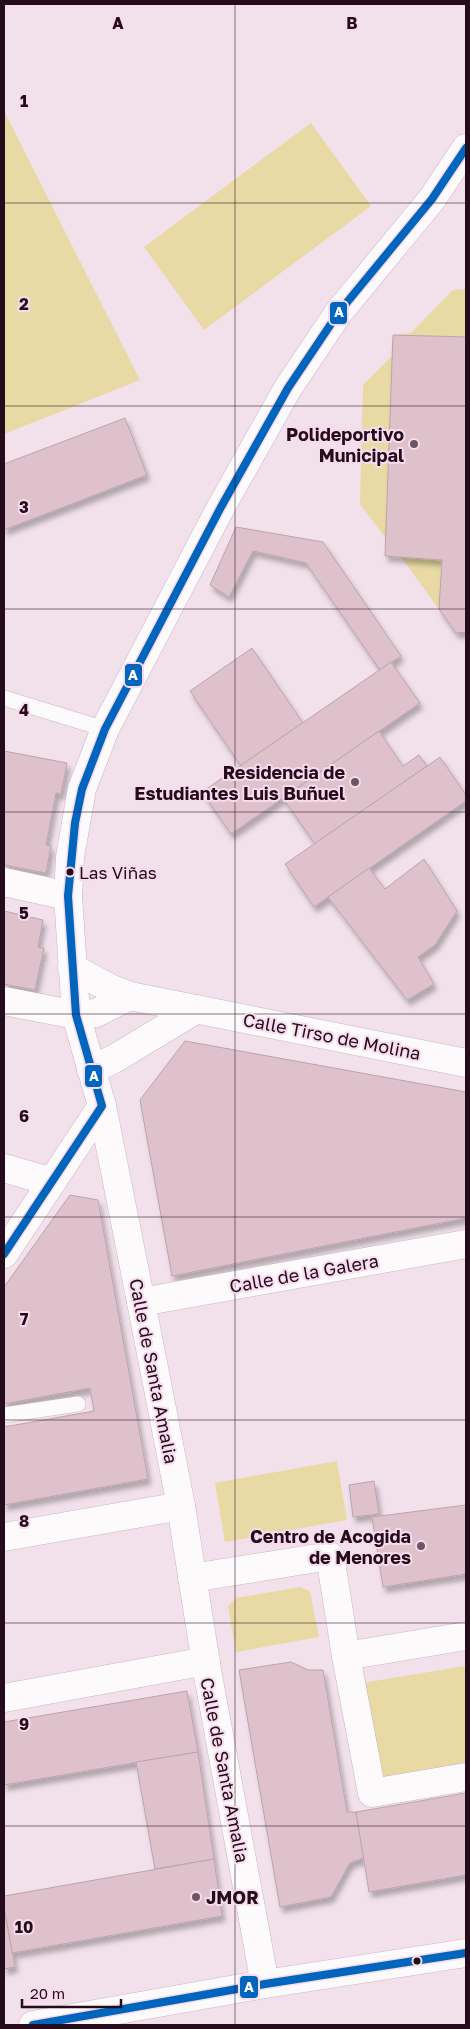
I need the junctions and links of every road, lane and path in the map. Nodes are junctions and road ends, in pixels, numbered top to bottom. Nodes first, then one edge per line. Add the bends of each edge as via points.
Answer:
1 (466, 148) edge
2 (4, 698) edge
3 (105, 729) junction
4 (4, 882) edge
5 (68, 896) junction
6 (72, 968) junction
7 (130, 996) junction
8 (4, 1001) edge
9 (198, 1010) junction
10 (76, 1015) junction
11 (466, 1063) edge
12 (91, 1070) junction
13 (102, 1106) junction
14 (4, 1168) edge
15 (52, 1182) junction
16 (466, 1244) edge
17 (4, 1254) edge
18 (141, 1302) junction
19 (78, 1404) dead end
20 (4, 1415) edge
21 (181, 1506) junction
22 (4, 1537) edge
23 (192, 1578) junction
24 (466, 1636) edge
25 (466, 1655) edge
26 (206, 1661) junction
27 (348, 1664) junction
28 (4, 1698) edge
29 (466, 1777) edge
30 (466, 1953) edge
31 (265, 1984) junction
32 (33, 2025) edge

1 - 3 street, Calle de Santa Amalia via 432,199 340,312 288,388
2 - 3 lane
3 - 5 street, Calle de Santa Amalia via 82,789 75,823
4 - 5 street
5 - 6 street, Calle de Santa Amalia
6 - 7 street, Calle Tirso de Molina
6 - 10 street, Calle de Santa Amalia
7 - 9 street, Calle Tirso de Molina
7 - 10 street via 96,1013
8 - 10 street
9 - 11 street, Calle Tirso de Molina
9 - 12 street
10 - 12 street, Calle de Santa Amalia
12 - 13 street, Calle de Santa Amalia
13 - 15 street
13 - 18 street, Calle de Santa Amalia
14 - 15 street
15 - 17 street
16 - 18 street, Calle de la Galera
18 - 21 street, Calle de Santa Amalia
19 - 20 lane
21 - 22 street
21 - 23 street, Calle de Santa Amalia
23 - 26 street, Calle de Santa Amalia
23 - 27 street via 330,1556
24 - 27 street
25 - 27 street
26 - 28 street
26 - 31 street, Calle de Santa Amalia
27 - 29 street via 372,1793
30 - 31 street
31 - 32 street

